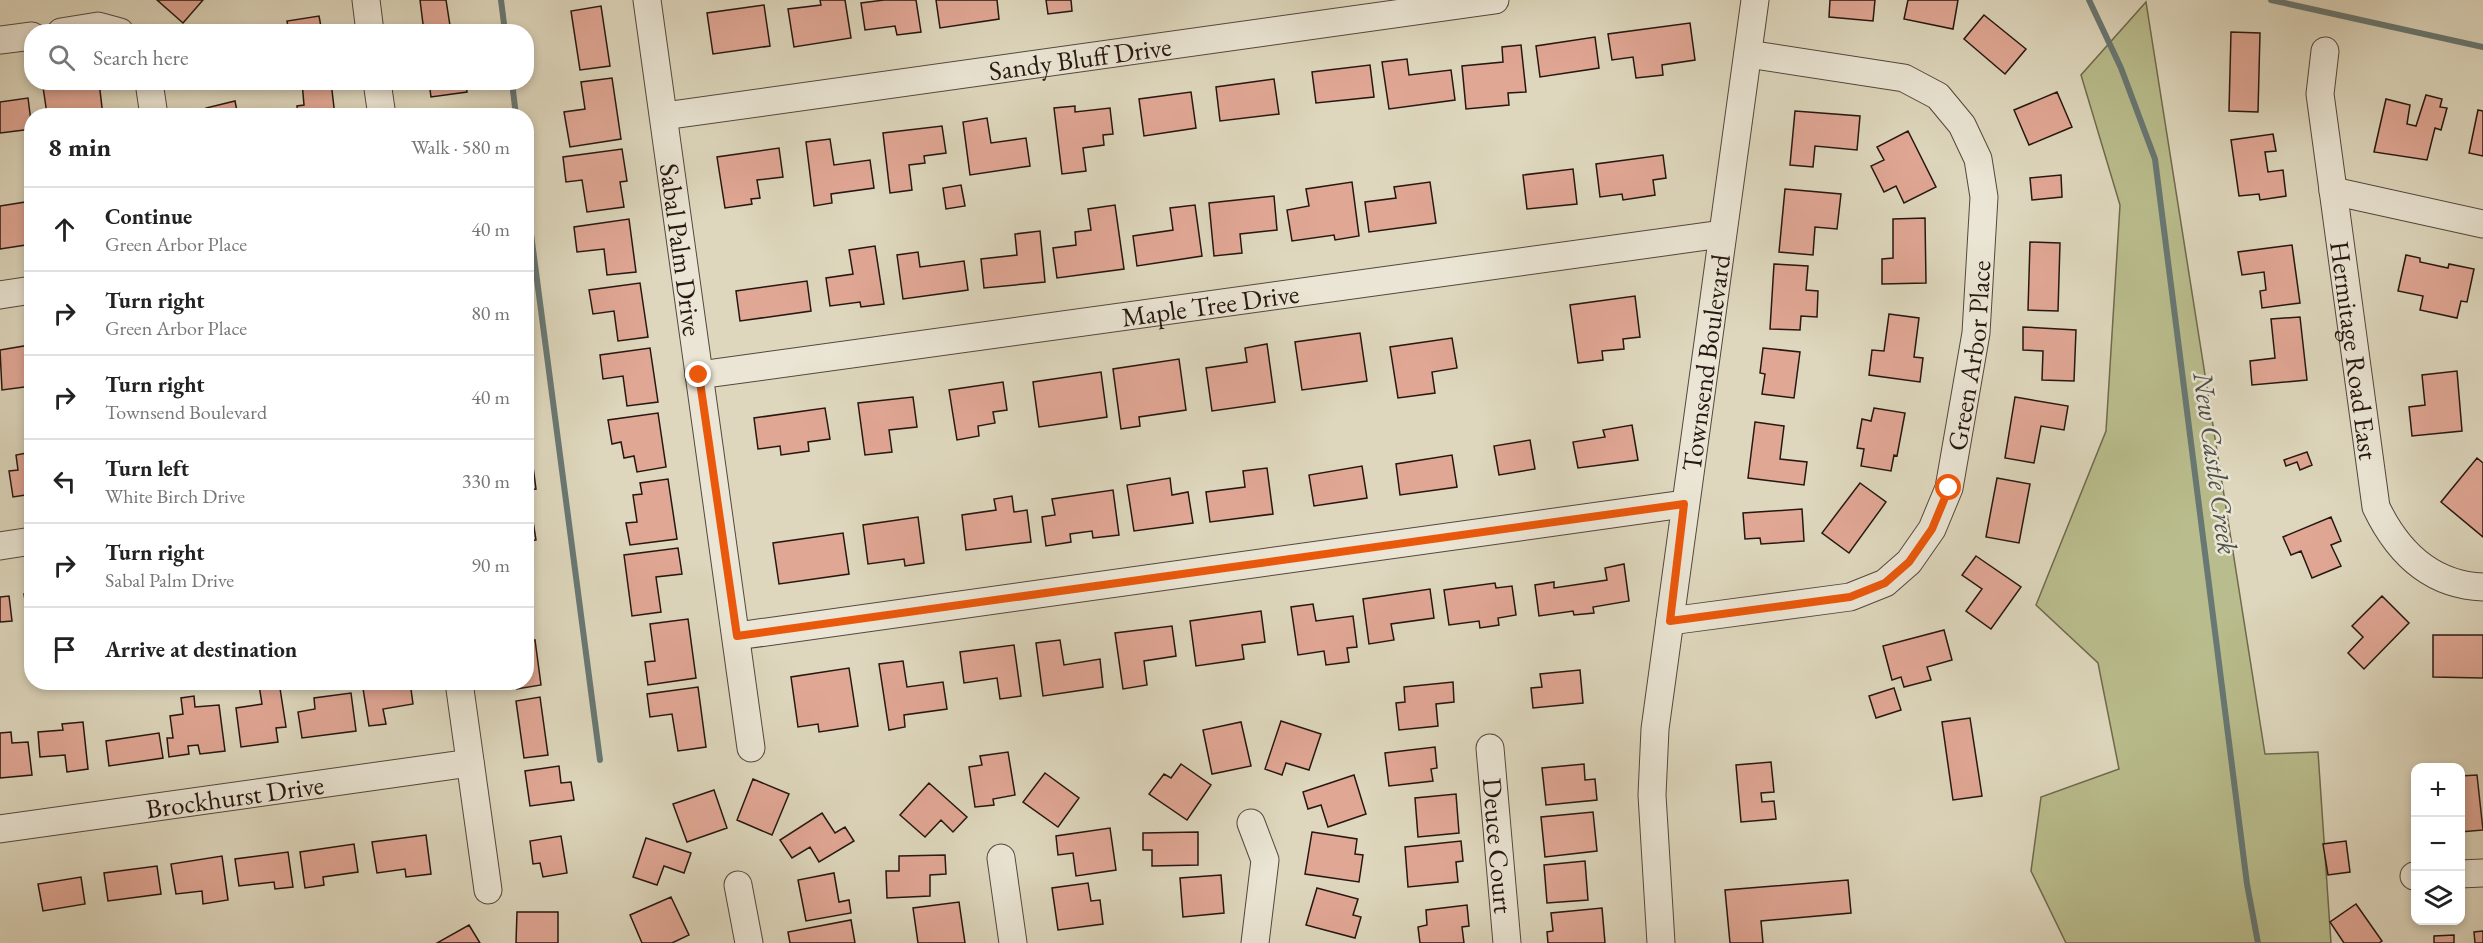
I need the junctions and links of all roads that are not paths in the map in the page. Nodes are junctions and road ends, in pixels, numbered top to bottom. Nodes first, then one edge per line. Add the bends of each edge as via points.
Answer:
1 (366, 0) edge
2 (647, 0) edge
3 (1495, 0) edge
4 (1755, 0) edge
5 (369, 24) edge
6 (24, 37) edge
7 (0, 40) edge
8 (2325, 51) dead end
9 (1748, 54) junction
10 (150, 90) edge
11 (378, 90) edge
12 (153, 108) edge
13 (381, 108) edge
14 (664, 116) junction
15 (2333, 191) junction
16 (2483, 224) edge
17 (1722, 234) junction
18 (24, 291) edge
19 (0, 295) edge
20 (699, 375) junction
21 (1684, 504) junction
22 (24, 542) edge
23 (0, 546) edge
24 (2483, 587) edge
25 (1670, 621) junction
26 (737, 636) junction
27 (460, 690) edge
28 (751, 748) dead end
29 (1490, 748) dead end
30 (470, 763) junction
31 (1251, 823) dead end
32 (0, 829) edge
33 (1000, 858) dead end
34 (2483, 873) edge
35 (2465, 874) edge
36 (738, 885) dead end
37 (488, 890) dead end
38 (749, 943) edge
39 (1013, 943) edge
40 (1255, 943) edge
41 (1507, 943) edge
42 (1661, 943) edge

1 - 5 street
2 - 14 street, Sabal Palm Drive
3 - 14 street, Sandy Bluff Drive
4 - 9 street, Townsend Boulevard
6 - 7 street
8 - 15 street, Hermitage Road East via 2320,94
9 - 17 street, Townsend Boulevard
9 - 25 street, Green Arbor Place via 1904,78 1938,96 1962,125 1978,159 1984,197 1976,333 1949,488 1932,529 1909,562 1885,583 1850,597
10 - 12 street
11 - 13 street
14 - 20 street, Sabal Palm Drive
15 - 16 street
15 - 24 street, Hermitage Road East via 2376,507 2389,534 2422,567 2448,579
17 - 20 street, Maple Tree Drive
17 - 21 street, Townsend Boulevard
18 - 19 street
20 - 26 street, Sabal Palm Drive
21 - 25 street, Townsend Boulevard
21 - 26 street
22 - 23 street
25 - 42 street, Townsend Boulevard via 1655,729 1652,795
26 - 28 street, Sabal Palm Drive
27 - 30 street
29 - 41 street, Deuce Court
30 - 32 street, Brockhurst Drive
30 - 37 street
31 - 40 street via 1265,860
33 - 39 street
34 - 35 street
36 - 38 street

